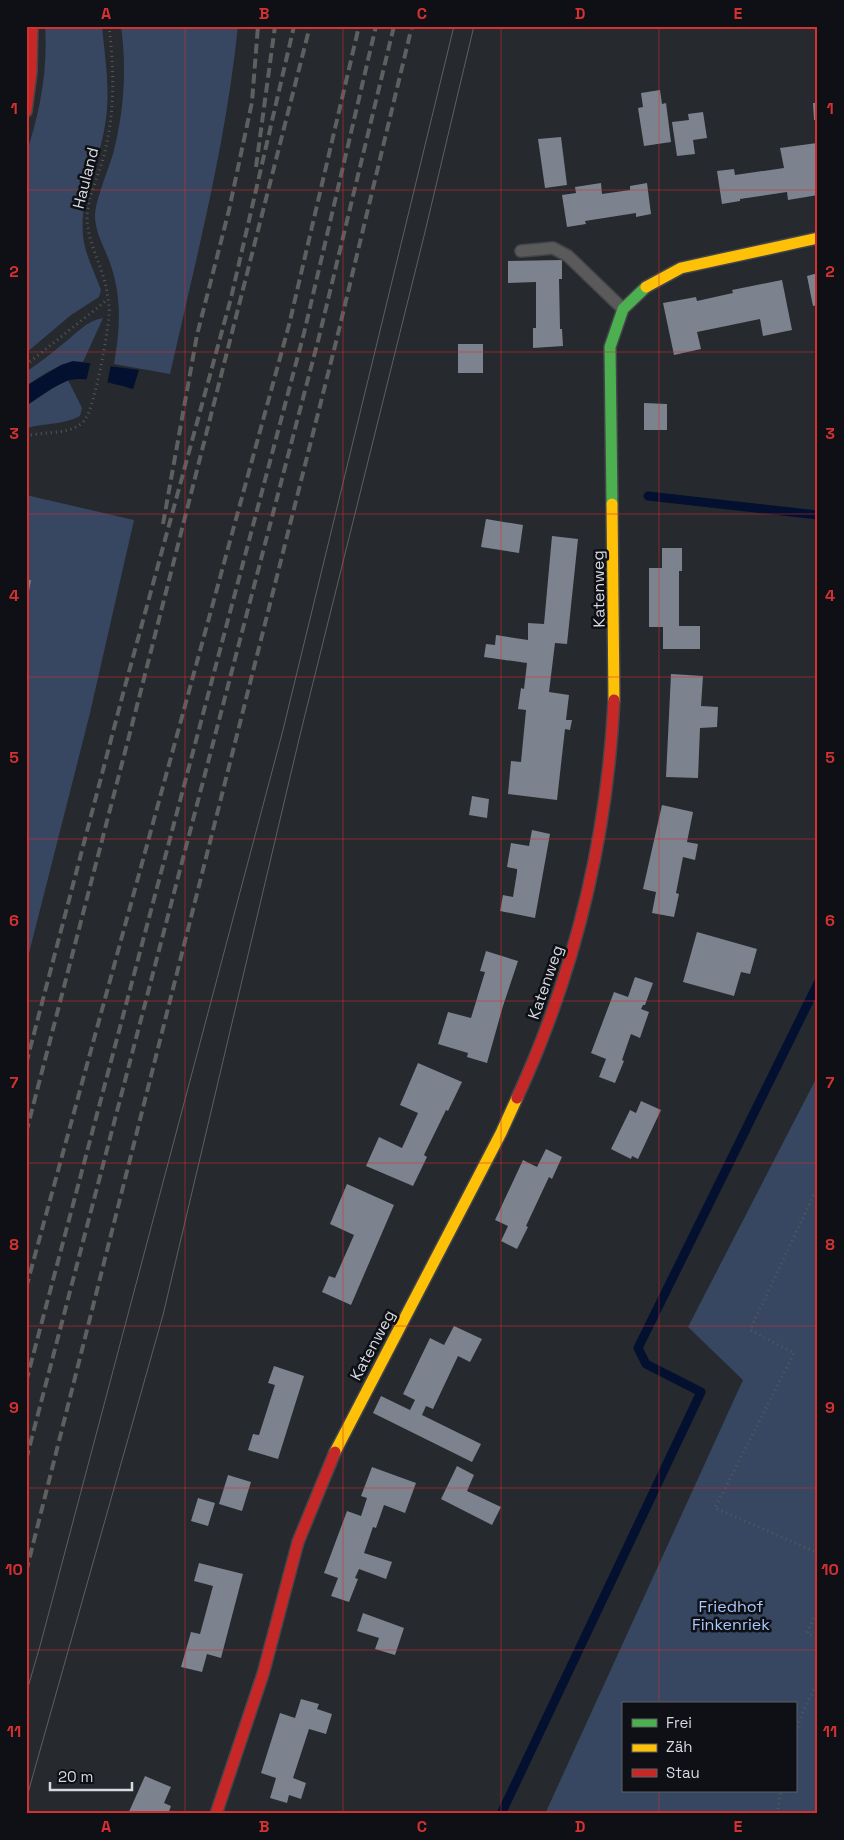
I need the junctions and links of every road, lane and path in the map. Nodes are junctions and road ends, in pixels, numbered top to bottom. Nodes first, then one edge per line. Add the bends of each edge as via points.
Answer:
1 (32, 26) edge
2 (109, 26) edge
3 (26, 111) edge
4 (818, 238) edge
5 (521, 251) dead end
6 (108, 300) junction
7 (622, 309) junction
8 (26, 365) edge
9 (26, 436) edge
10 (818, 1186) edge
11 (818, 1553) edge
12 (818, 1609) edge
13 (818, 1638) edge
14 (818, 1681) edge
15 (796, 1734) edge
16 (781, 1792) edge
17 (216, 1814) edge
18 (777, 1814) edge

1 - 3 main road
2 - 6 path, Hauland via 113,58 111,117 106,148 87,214 88,230
4 - 7 main road, Katenweg via 682,268 648,285
5 - 7 lane via 553,248 568,256
6 - 8 path
6 - 9 path, Hauland via 107,334 92,406 86,419 77,426
7 - 17 main road, Katenweg via 610,347 615,687 612,747 602,828 581,926 559,998 509,1116 317,1494 298,1542 263,1674
10 - 11 path via 750,1330 794,1353 715,1508
12 - 13 path via 806,1633
14 - 15 path
16 - 18 path

